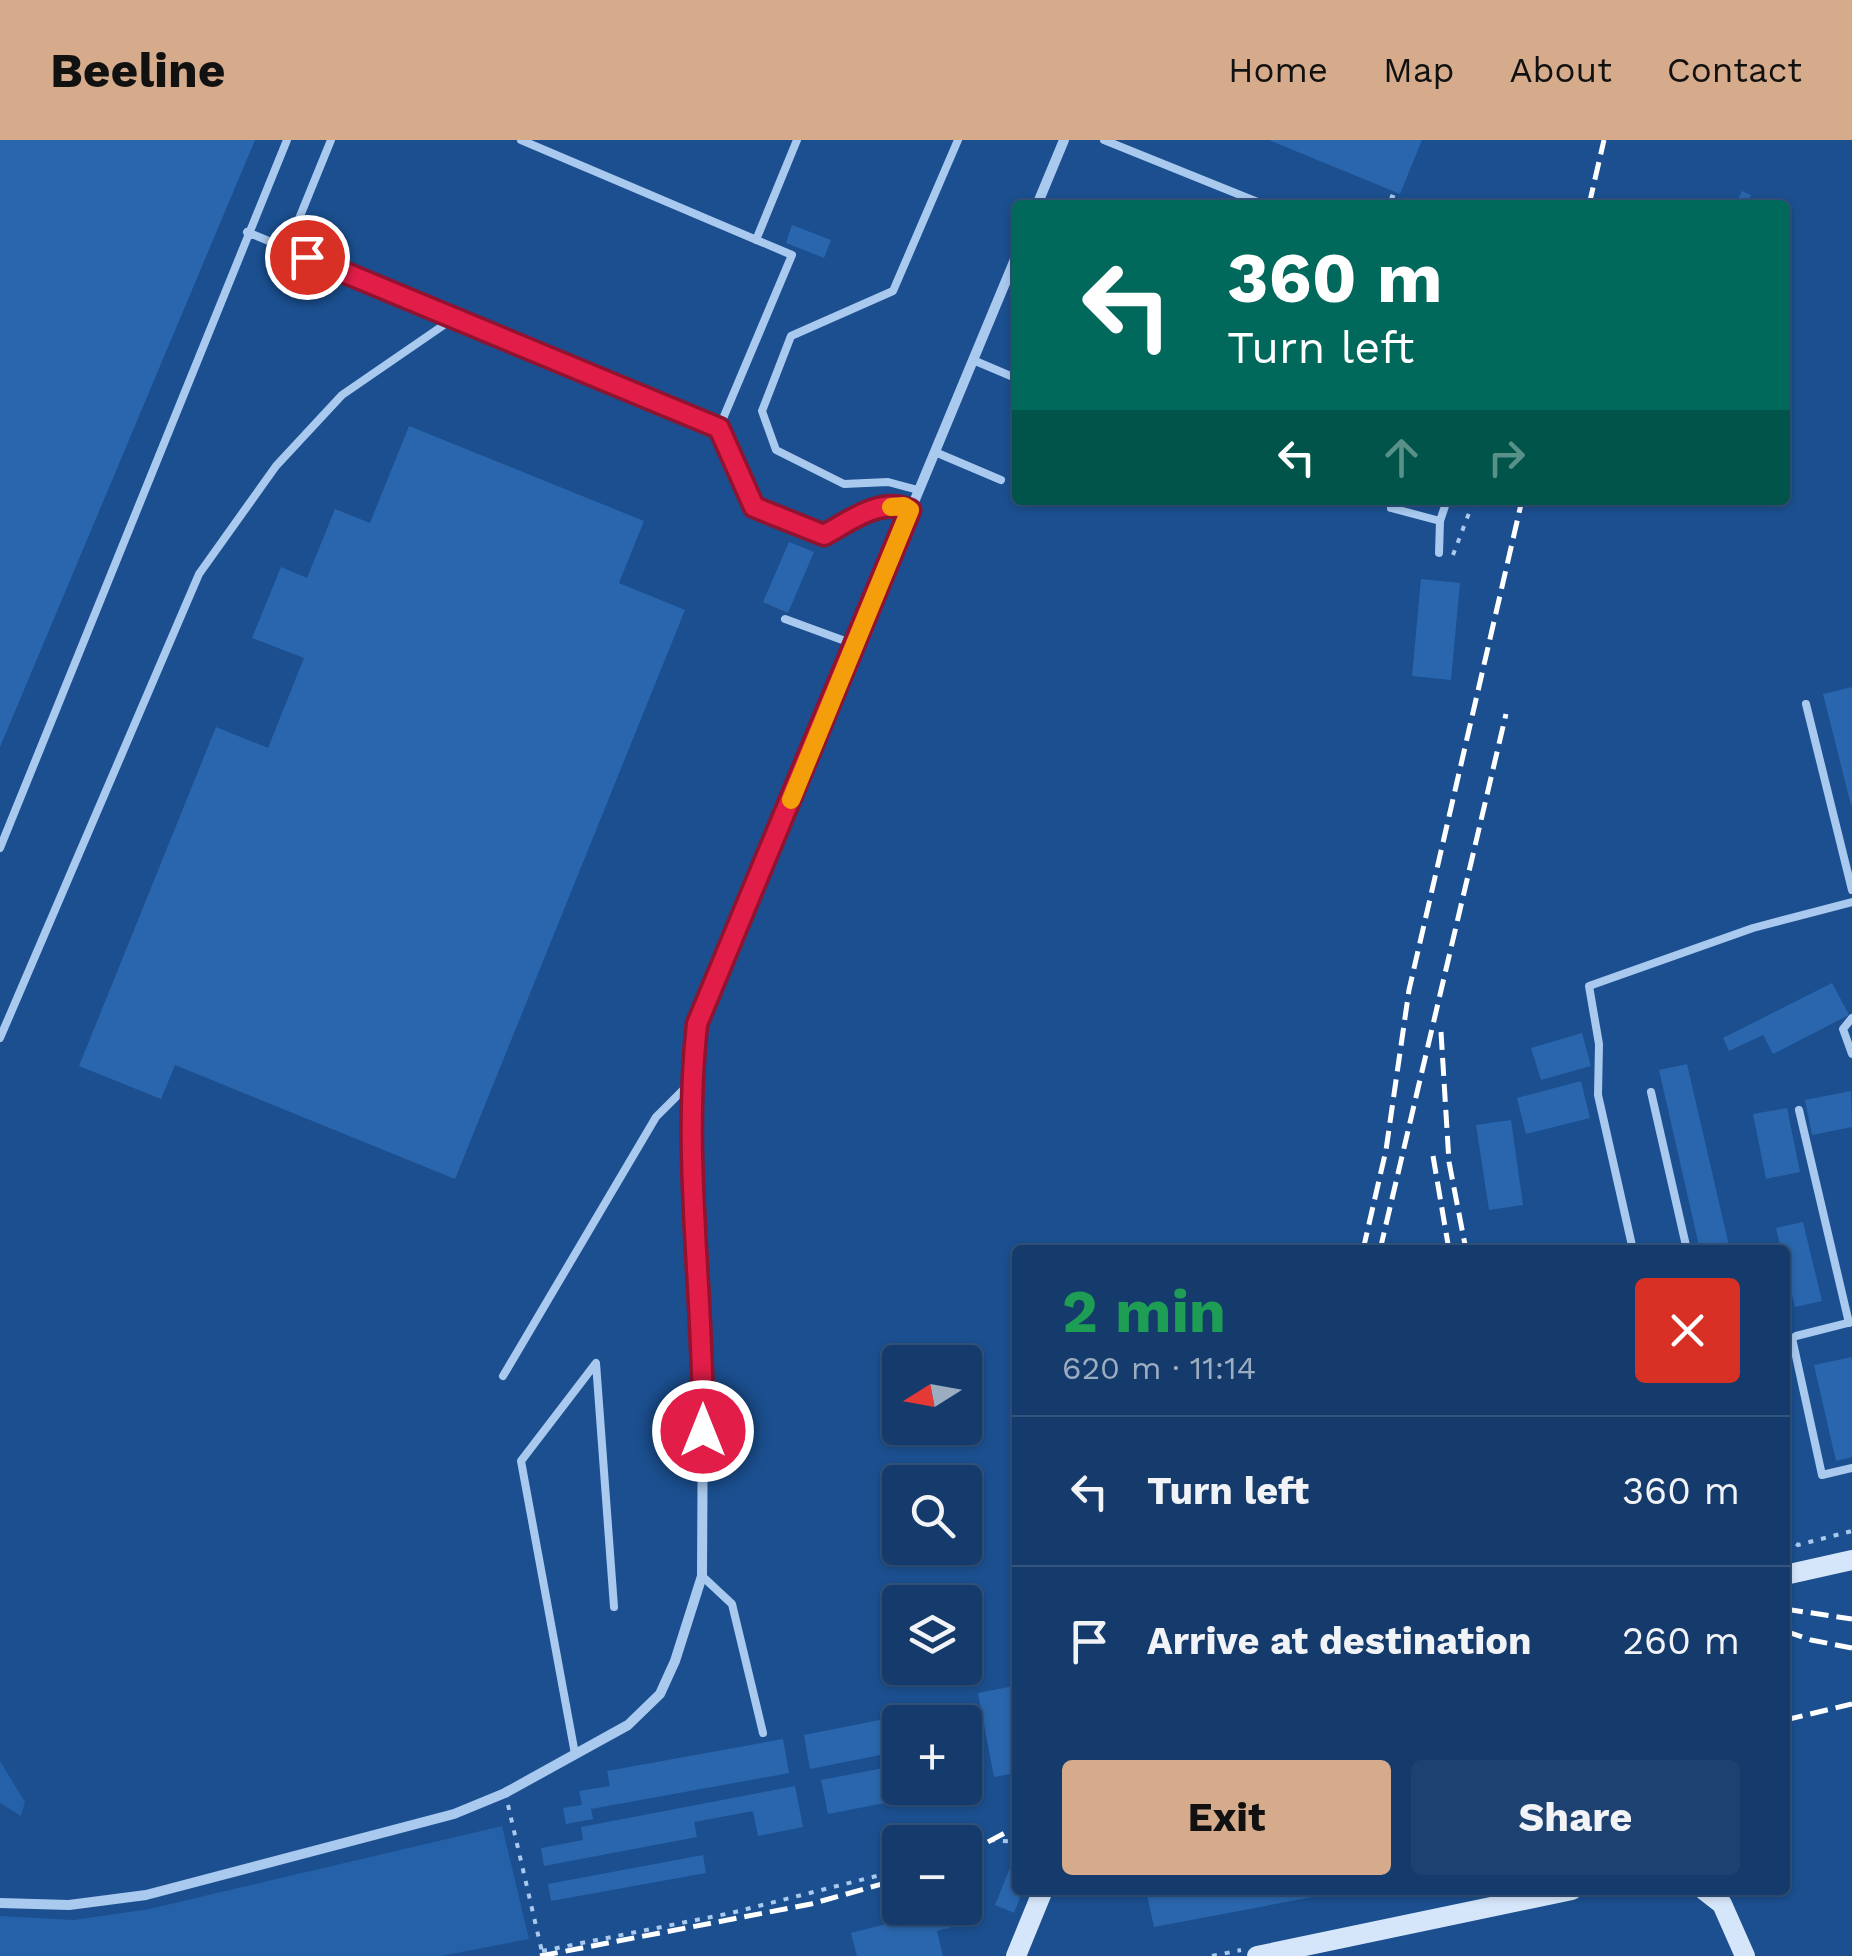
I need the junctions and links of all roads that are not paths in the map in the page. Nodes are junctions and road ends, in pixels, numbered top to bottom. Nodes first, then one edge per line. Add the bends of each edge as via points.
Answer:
1 (287, 140) edge
2 (331, 140) edge
3 (521, 140) edge
4 (798, 140) edge
5 (958, 140) edge
6 (1064, 140) edge
7 (1104, 140) edge
8 (1039, 200) edge
9 (1253, 200) edge
10 (247, 232) junction
11 (756, 240) junction
12 (302, 255) junction
13 (1012, 266) edge
14 (454, 318) junction
15 (973, 360) junction
16 (1012, 376) edge
17 (719, 428) junction
18 (935, 452) junction
19 (1002, 480) dead end
20 (918, 490) junction
21 (1445, 505) edge
22 (1391, 508) dead end
23 (910, 510) junction
24 (1440, 521) junction
25 (1438, 553) road end
26 (785, 619) dead end
27 (856, 645) junction
28 (1806, 704) dead end
29 (0, 848) edge
30 (1852, 890) edge
31 (1852, 902) edge
32 (1852, 1018) edge
33 (0, 1038) edge
34 (1852, 1054) edge
35 (691, 1082) junction
36 (1651, 1092) dead end
37 (1799, 1110) dead end
38 (1632, 1245) edge
39 (1687, 1245) edge
40 (1850, 1323) edge
41 (1790, 1339) edge
42 (1790, 1348) edge
43 (503, 1376) dead end
44 (1852, 1468) edge
45 (1852, 1560) edge
46 (1790, 1575) edge
47 (702, 1576) junction
48 (614, 1607) dead end
49 (763, 1733) dead end
50 (576, 1754) junction
51 (1041, 1895) edge
52 (1548, 1895) edge
53 (1710, 1895) edge
54 (0, 1903) edge
55 (1024, 1952) edge
56 (1257, 1956) edge
57 (1745, 1956) edge

1 - 10 lane
2 - 12 lane via 296,226
3 - 11 lane
4 - 11 lane
5 - 20 lane via 893,291 791,336 762,411 776,450 844,484 888,482
6 - 8 street
7 - 9 lane
10 - 12 lane
10 - 29 lane
11 - 17 lane via 792,256
12 - 14 lane
13 - 15 street
14 - 17 lane
14 - 33 lane via 342,395 276,466 199,574
15 - 16 lane
15 - 18 street
17 - 23 lane via 754,507 824,535 870,509
18 - 19 lane
18 - 20 street
20 - 23 street
21 - 24 lane
22 - 24 lane
23 - 27 street
24 - 25 lane
26 - 27 lane
27 - 35 street via 697,1024
28 - 30 lane
31 - 38 lane via 1753,928 1589,986 1599,1044 1598,1095
32 - 34 lane via 1844,1029
35 - 43 lane via 656,1117
35 - 47 street via 703,1394
36 - 39 lane
37 - 40 lane
40 - 41 lane
42 - 44 lane via 1822,1474
45 - 46 street
47 - 49 lane via 732,1604
47 - 50 street via 660,1694 628,1725
48 - 50 lane via 596,1363 521,1462
50 - 54 street via 454,1814 146,1895
51 - 55 street
52 - 56 street
53 - 57 street via 1722,1904

